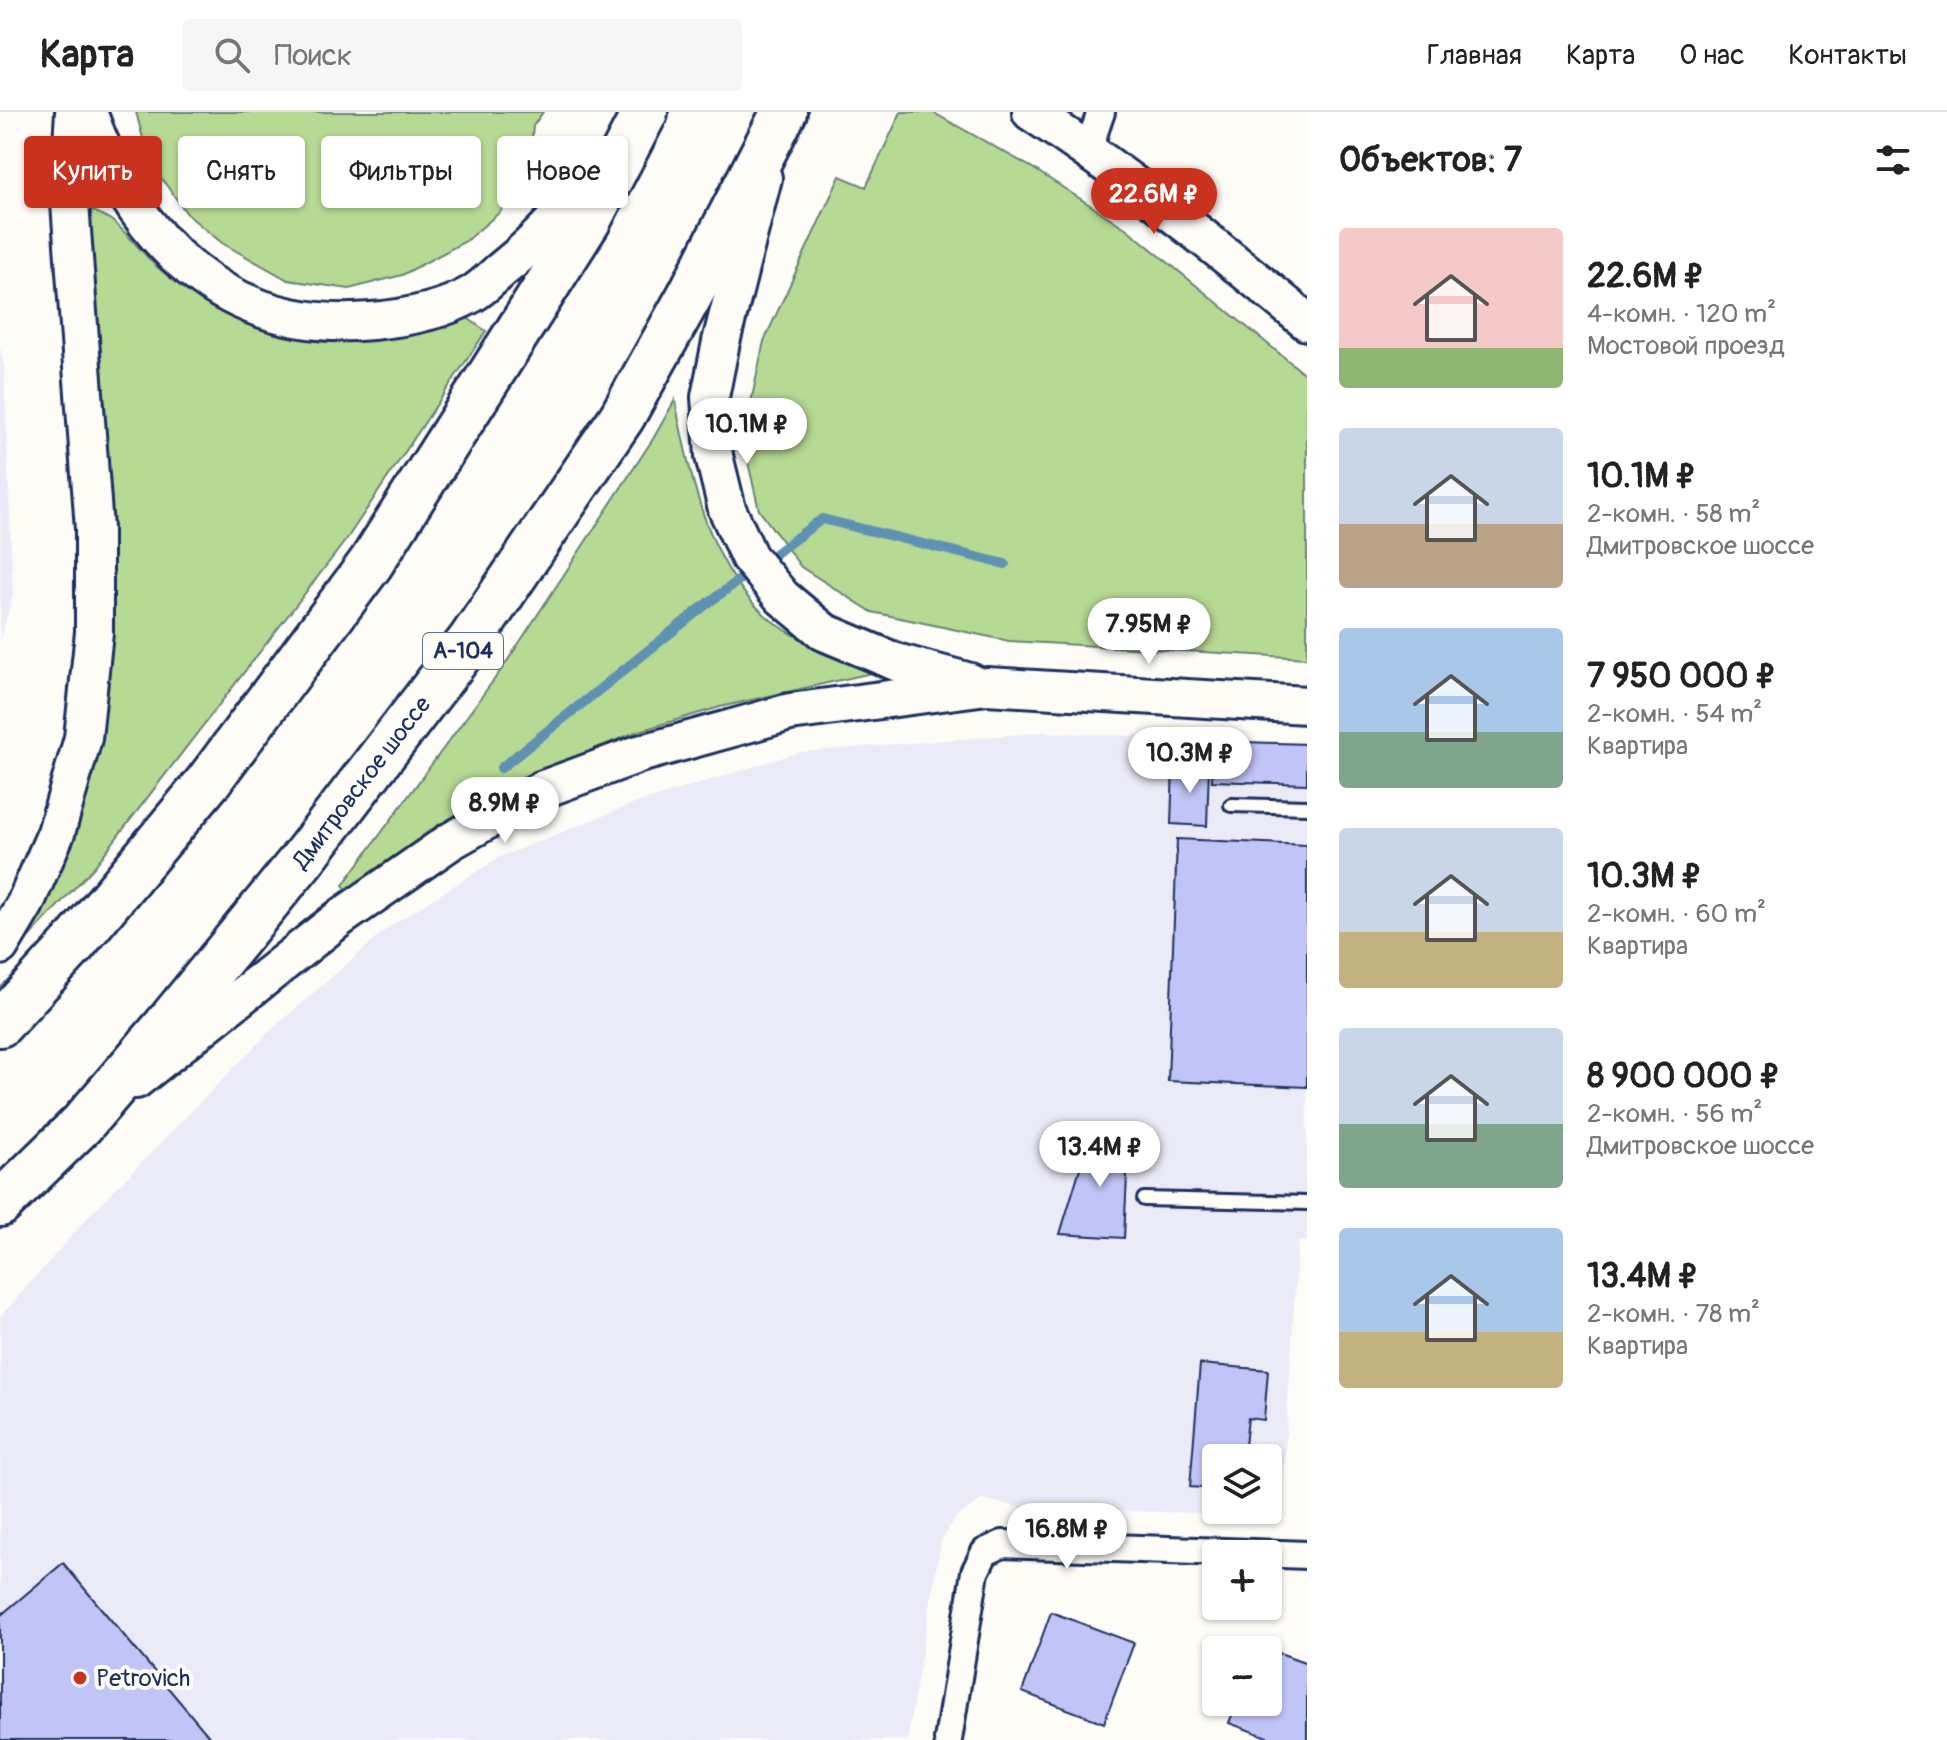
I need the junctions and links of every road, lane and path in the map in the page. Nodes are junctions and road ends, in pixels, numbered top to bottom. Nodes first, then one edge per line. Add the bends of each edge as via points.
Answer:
1 (74, 112) edge
2 (88, 112) edge
3 (639, 112) edge
4 (645, 112) edge
5 (1031, 112) edge
6 (1101, 112) edge
7 (779, 121) edge
8 (1088, 150) junction
9 (1307, 322) edge
10 (987, 686) junction
11 (1307, 705) edge
12 (1231, 805) dead end
13 (1307, 807) edge
14 (0, 946) edge
15 (0, 1024) edge
16 (82, 1124) junction
17 (1144, 1199) dead end
18 (1307, 1203) edge
19 (0, 1204) edge
20 (1307, 1555) edge
21 (948, 1740) edge

1 - 14 main road via 69,190 94,529 94,632 83,738 56,833
2 - 3 main road via 110,169 143,220 183,265 235,299 283,317 351,323 409,318 471,295 527,250 573,203
4 - 15 highway via 588,221 371,563 208,782
5 - 8 main road
6 - 8 street
7 - 10 main road, А-104 via 710,397 714,456 727,509 749,557 782,597 824,632 896,662
7 - 16 highway, Дмитровское шоссе / А-104 via 622,417 470,641 301,861
8 - 9 main road
10 - 11 main road, А-104
10 - 16 main road, А-104 via 790,712 639,754 541,790 451,841 340,918
12 - 13 lane
16 - 19 highway, Дмитровское шоссе / А-104
17 - 18 lane
20 - 21 street via 1003,1544 985,1552 975,1572

